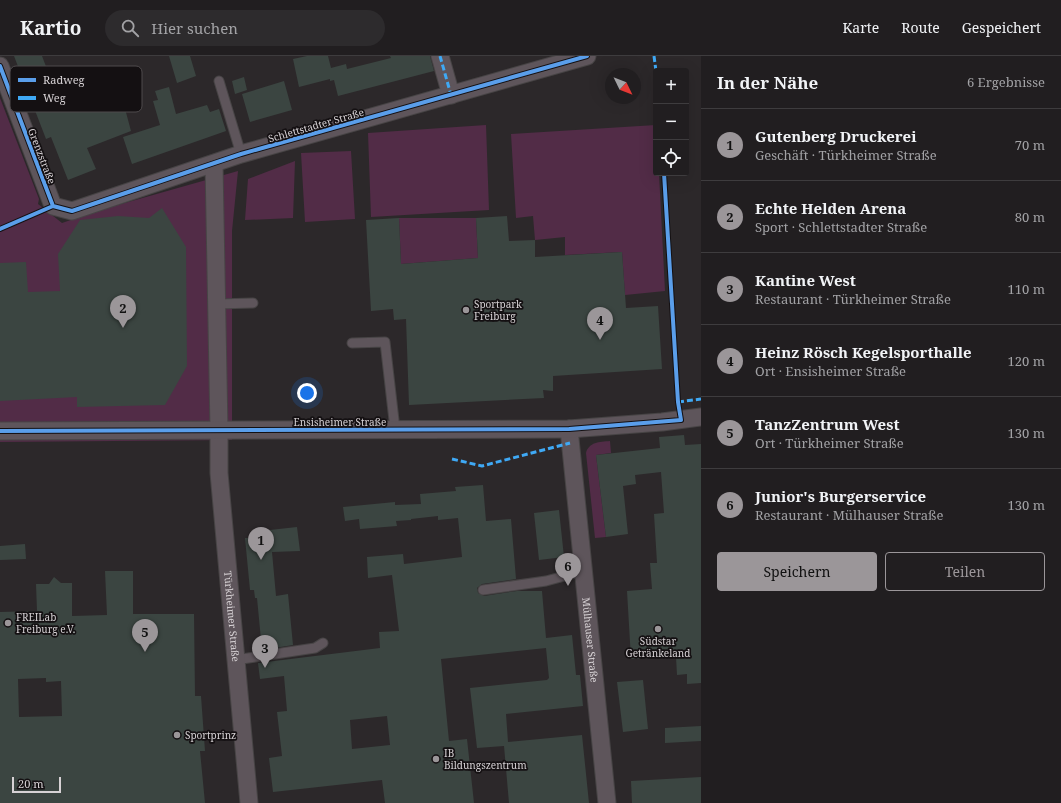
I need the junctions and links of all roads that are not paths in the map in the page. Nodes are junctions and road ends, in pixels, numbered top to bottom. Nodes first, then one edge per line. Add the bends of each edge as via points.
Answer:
1 (440, 56) edge
2 (587, 56) edge
3 (0, 66) edge
4 (219, 81) dead end
5 (10, 92) edge
6 (451, 95) junction
7 (17, 112) edge
8 (241, 154) junction
9 (214, 164) junction
10 (53, 206) joint
11 (253, 303) dead end
12 (217, 304) junction
13 (352, 343) dead end
14 (701, 417) edge
15 (396, 429) junction
16 (569, 429) junction
17 (219, 430) junction
18 (0, 431) edge
19 (583, 570) junction
20 (483, 590) dead end
21 (323, 643) dead end
22 (235, 660) junction
23 (249, 803) edge
24 (607, 803) edge

1 - 6 street
2 - 6 street, Schlettstadter Straße
3 - 5 street, Grenzstraße
4 - 8 lane
6 - 8 street, Schlettstadter Straße
7 - 10 street, Grenzstraße
8 - 9 street, Schlettstadter Straße
9 - 10 street, Schlettstadter Straße via 72,211
9 - 12 street
11 - 12 lane
12 - 17 street
13 - 15 lane via 385,342
14 - 16 street, Ensisheimer Straße
15 - 16 street, Ensisheimer Straße
15 - 17 street, Ensisheimer Straße
16 - 19 street, Mülhauser Straße
17 - 18 street, Ensisheimer Straße
17 - 22 street, Türkheimer Straße via 218,473
19 - 20 lane via 546,581
19 - 24 street, Mülhauser Straße
21 - 22 lane via 315,648
22 - 23 street, Türkheimer Straße

